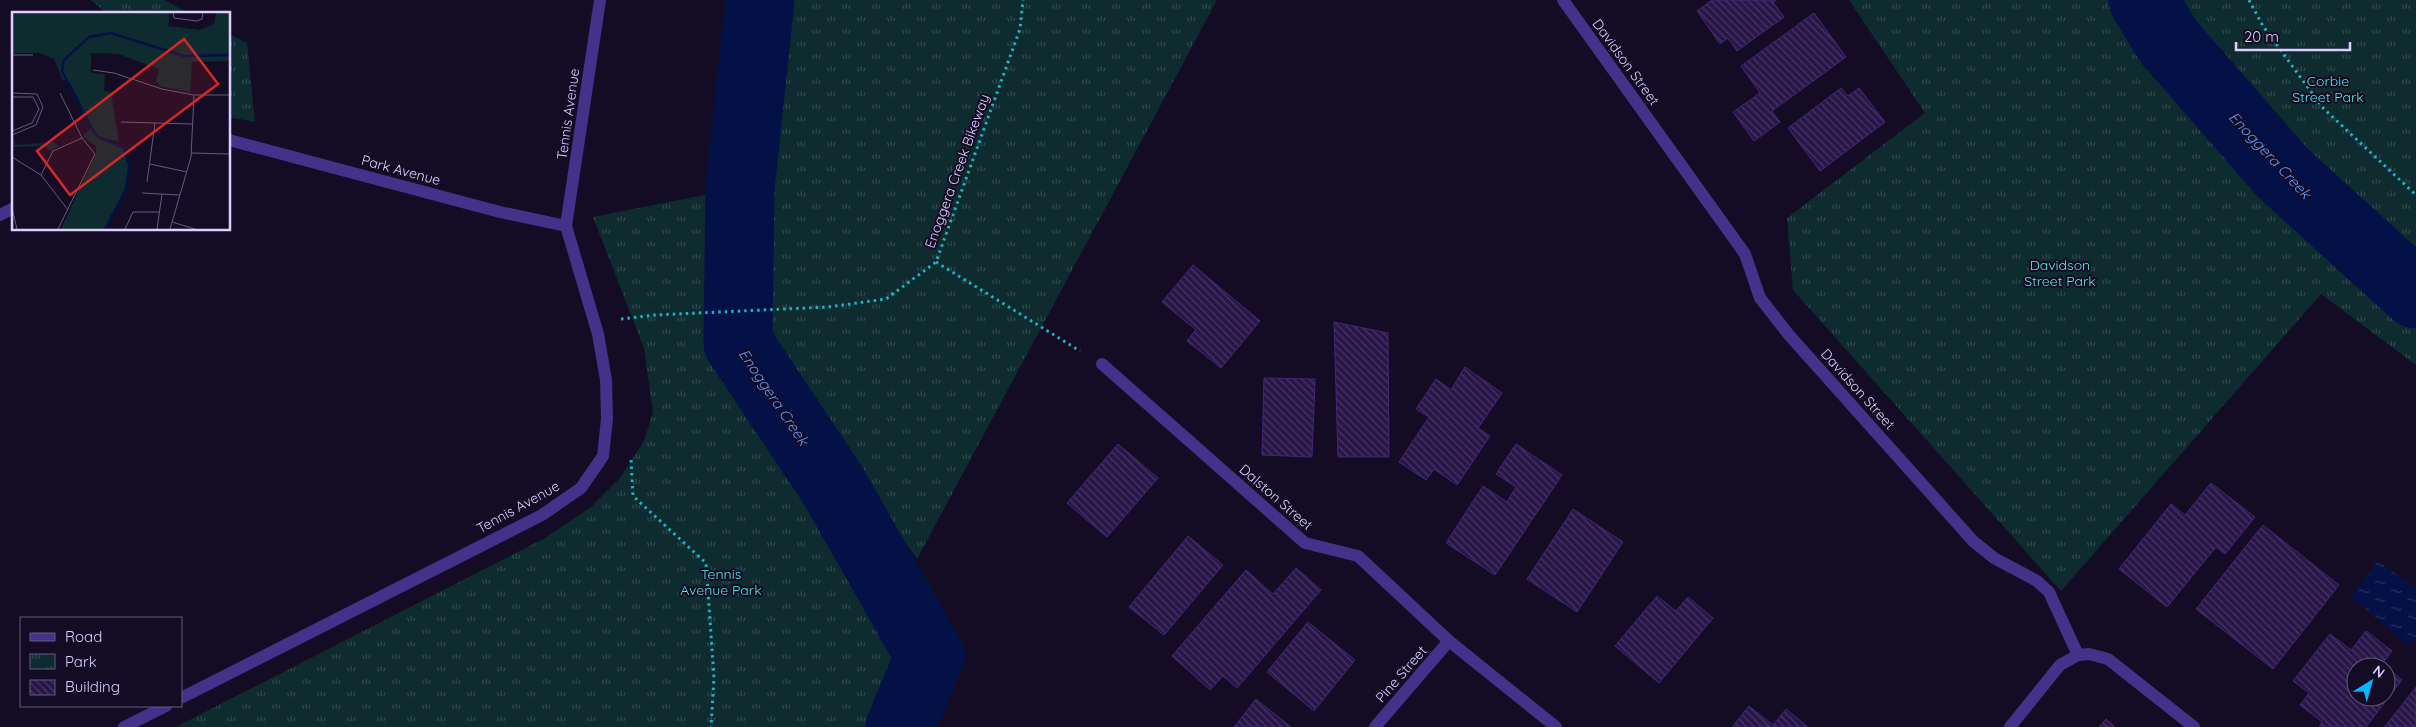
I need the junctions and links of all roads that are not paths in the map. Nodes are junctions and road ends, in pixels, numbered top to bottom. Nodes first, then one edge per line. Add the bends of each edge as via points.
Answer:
1 (600, 0) edge
2 (1563, 0) edge
3 (230, 140) edge
4 (12, 209) edge
5 (0, 215) edge
6 (566, 226) junction
7 (1102, 364) road end
8 (1449, 641) junction
9 (2078, 655) junction
10 (182, 697) edge
11 (164, 707) edge
12 (124, 727) edge
13 (1375, 727) edge
14 (1556, 727) edge
15 (2010, 727) edge
16 (2194, 727) edge

1 - 6 street, Tennis Avenue
2 - 9 street, Davidson Street via 1745,254 1760,298 1789,335 1973,541 2049,592
3 - 6 street, Park Avenue via 500,212
4 - 5 street
6 - 10 street, Tennis Avenue via 598,334 606,380 607,419 603,456 581,488 542,515
7 - 8 street, Dalston Street via 1305,543 1358,556
8 - 13 street, Pine Street
8 - 14 street, Dalston Street
9 - 15 street via 2060,665
9 - 16 street via 2108,659
11 - 12 street

